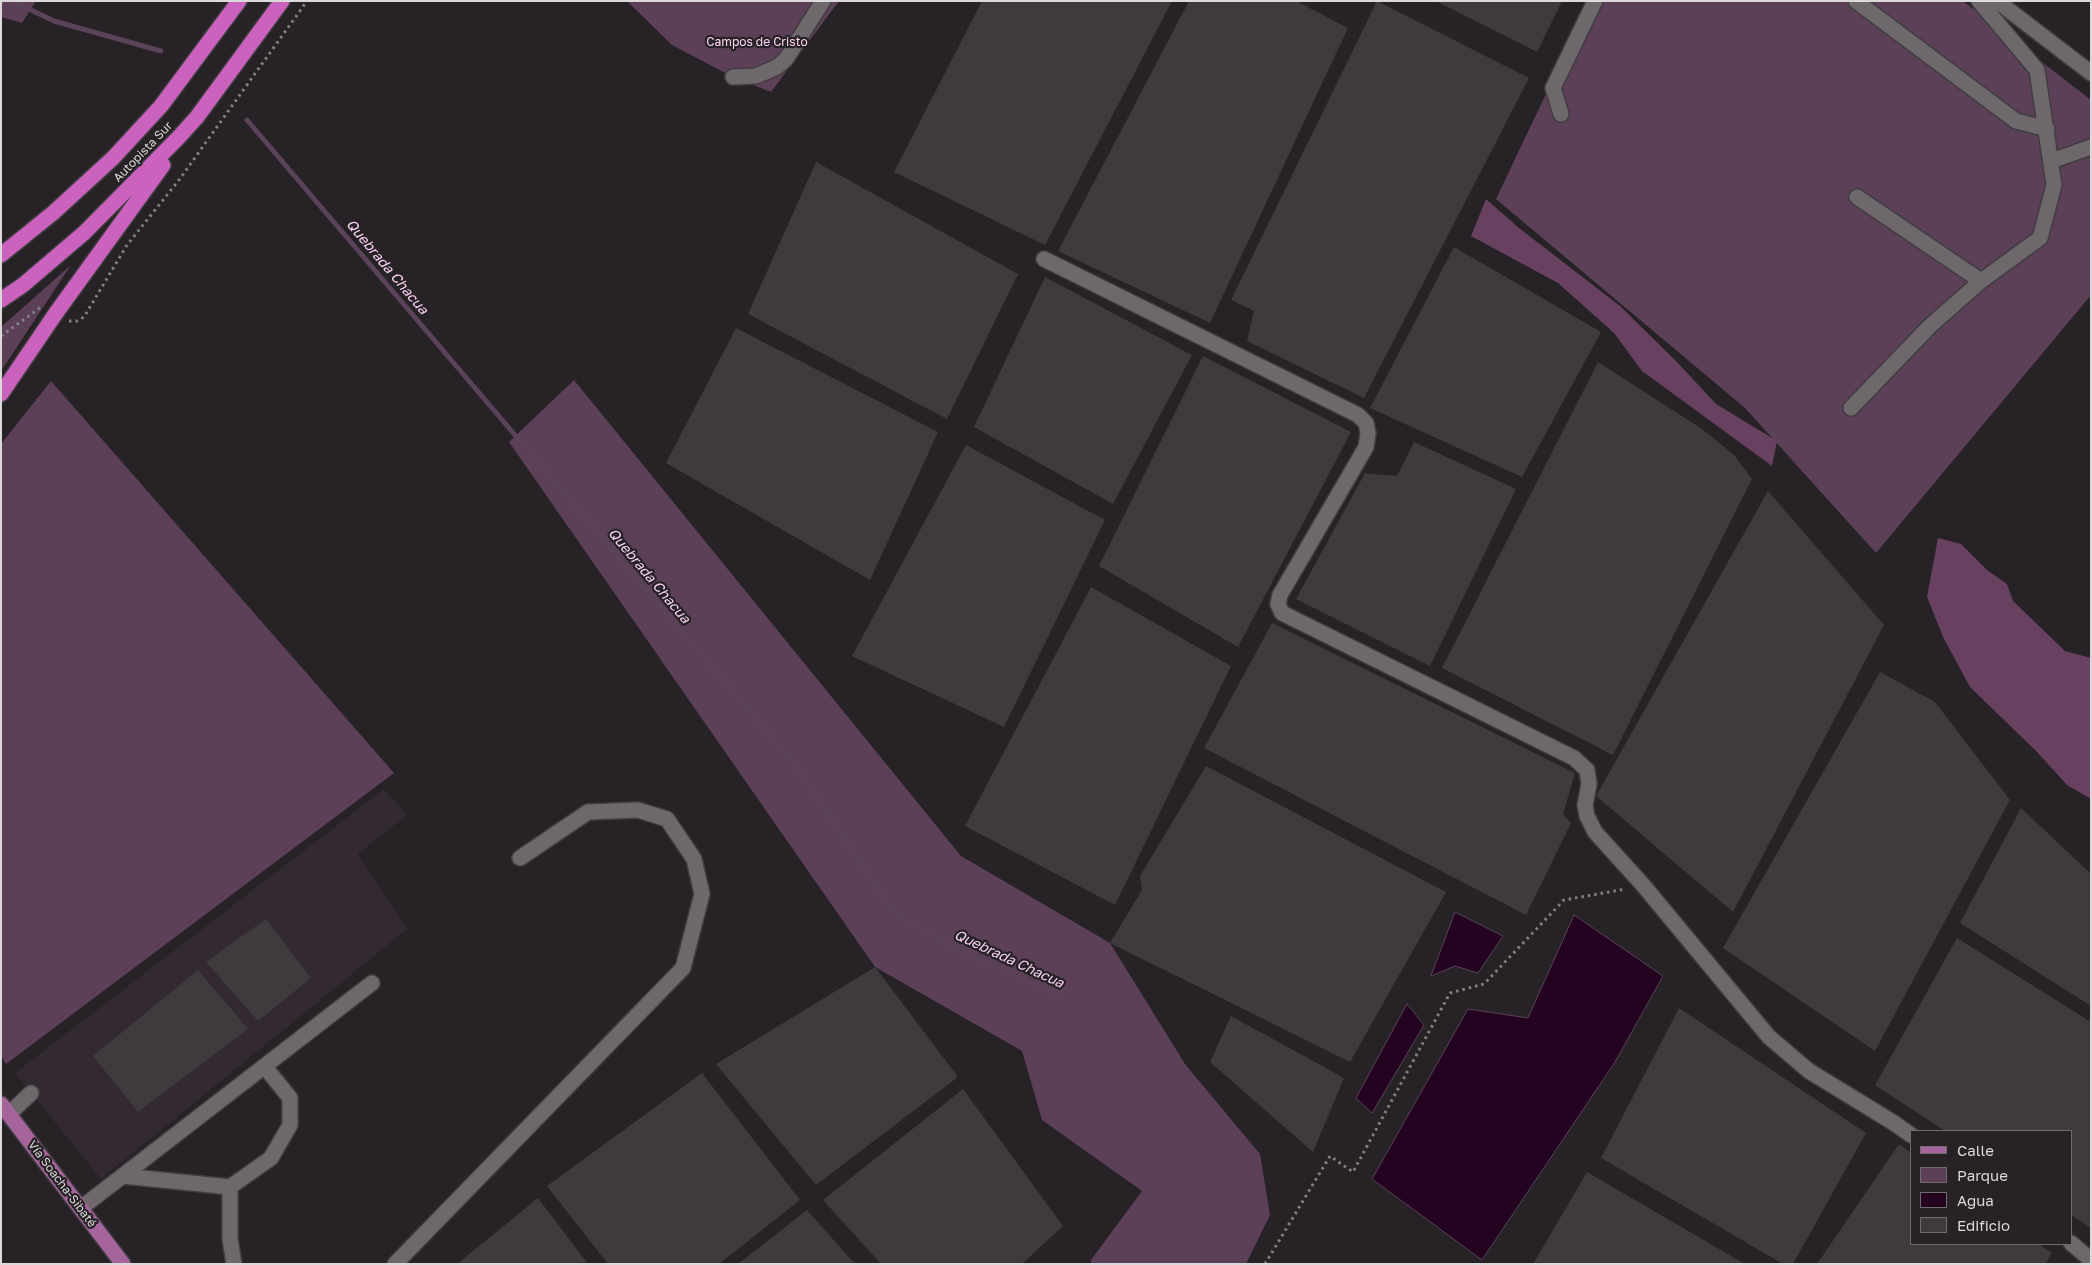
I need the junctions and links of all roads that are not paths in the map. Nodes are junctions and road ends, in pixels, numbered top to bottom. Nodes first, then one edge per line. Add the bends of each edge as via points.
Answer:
1 (239, 1) edge
2 (282, 1) edge
3 (823, 1) edge
4 (1595, 1) edge
5 (1856, 1) edge
6 (1979, 1) edge
7 (1997, 1) edge
8 (2091, 73) edge
9 (733, 77) dead end
10 (1561, 114) dead end
11 (197, 117) junction
12 (2047, 129) junction
13 (2091, 147) edge
14 (2051, 160) junction
15 (1856, 197) dead end
16 (1, 255) edge
17 (1044, 259) dead end
18 (1981, 280) junction
19 (1, 300) edge
20 (1, 394) edge
21 (1851, 408) dead end
22 (520, 858) dead end
23 (372, 983) dead end
24 (265, 1067) junction
25 (31, 1093) dead end
26 (5, 1109) edge
27 (1910, 1134) edge
28 (123, 1176) junction
29 (230, 1187) junction
30 (81, 1208) junction
31 (2072, 1244) edge
32 (2091, 1260) edge
33 (123, 1264) edge
34 (234, 1264) edge
35 (395, 1264) edge

1 - 16 highway, Autopista Sur via 161,106 113,158 54,214
2 - 11 highway, Autopista Sur
3 - 9 street via 786,59 777,67 756,76
4 - 10 street via 1552,88
5 - 12 street via 2016,121
6 - 12 street via 2037,70
7 - 8 street
11 - 19 highway, Autopista Sur via 84,232
11 - 20 highway
12 - 14 street
13 - 14 street
14 - 18 street via 2054,184 2040,238
15 - 18 street
17 - 27 street via 1358,415 1366,423 1366,447 1280,595 1278,604 1282,613 1574,758 1587,770 1587,816 1595,832 1769,1037 1809,1071
18 - 21 street via 1930,326
22 - 35 street via 588,812 638,810 667,819 694,859 702,894 683,968
23 - 24 street
24 - 28 street
24 - 29 street via 290,1098 290,1125 270,1158
25 - 26 street
26 - 30 main road, Vía Soacha-Sibaté
28 - 29 street
28 - 30 street
29 - 34 street via 230,1239
30 - 33 main road, Vía Soacha-Sibaté
31 - 32 street

